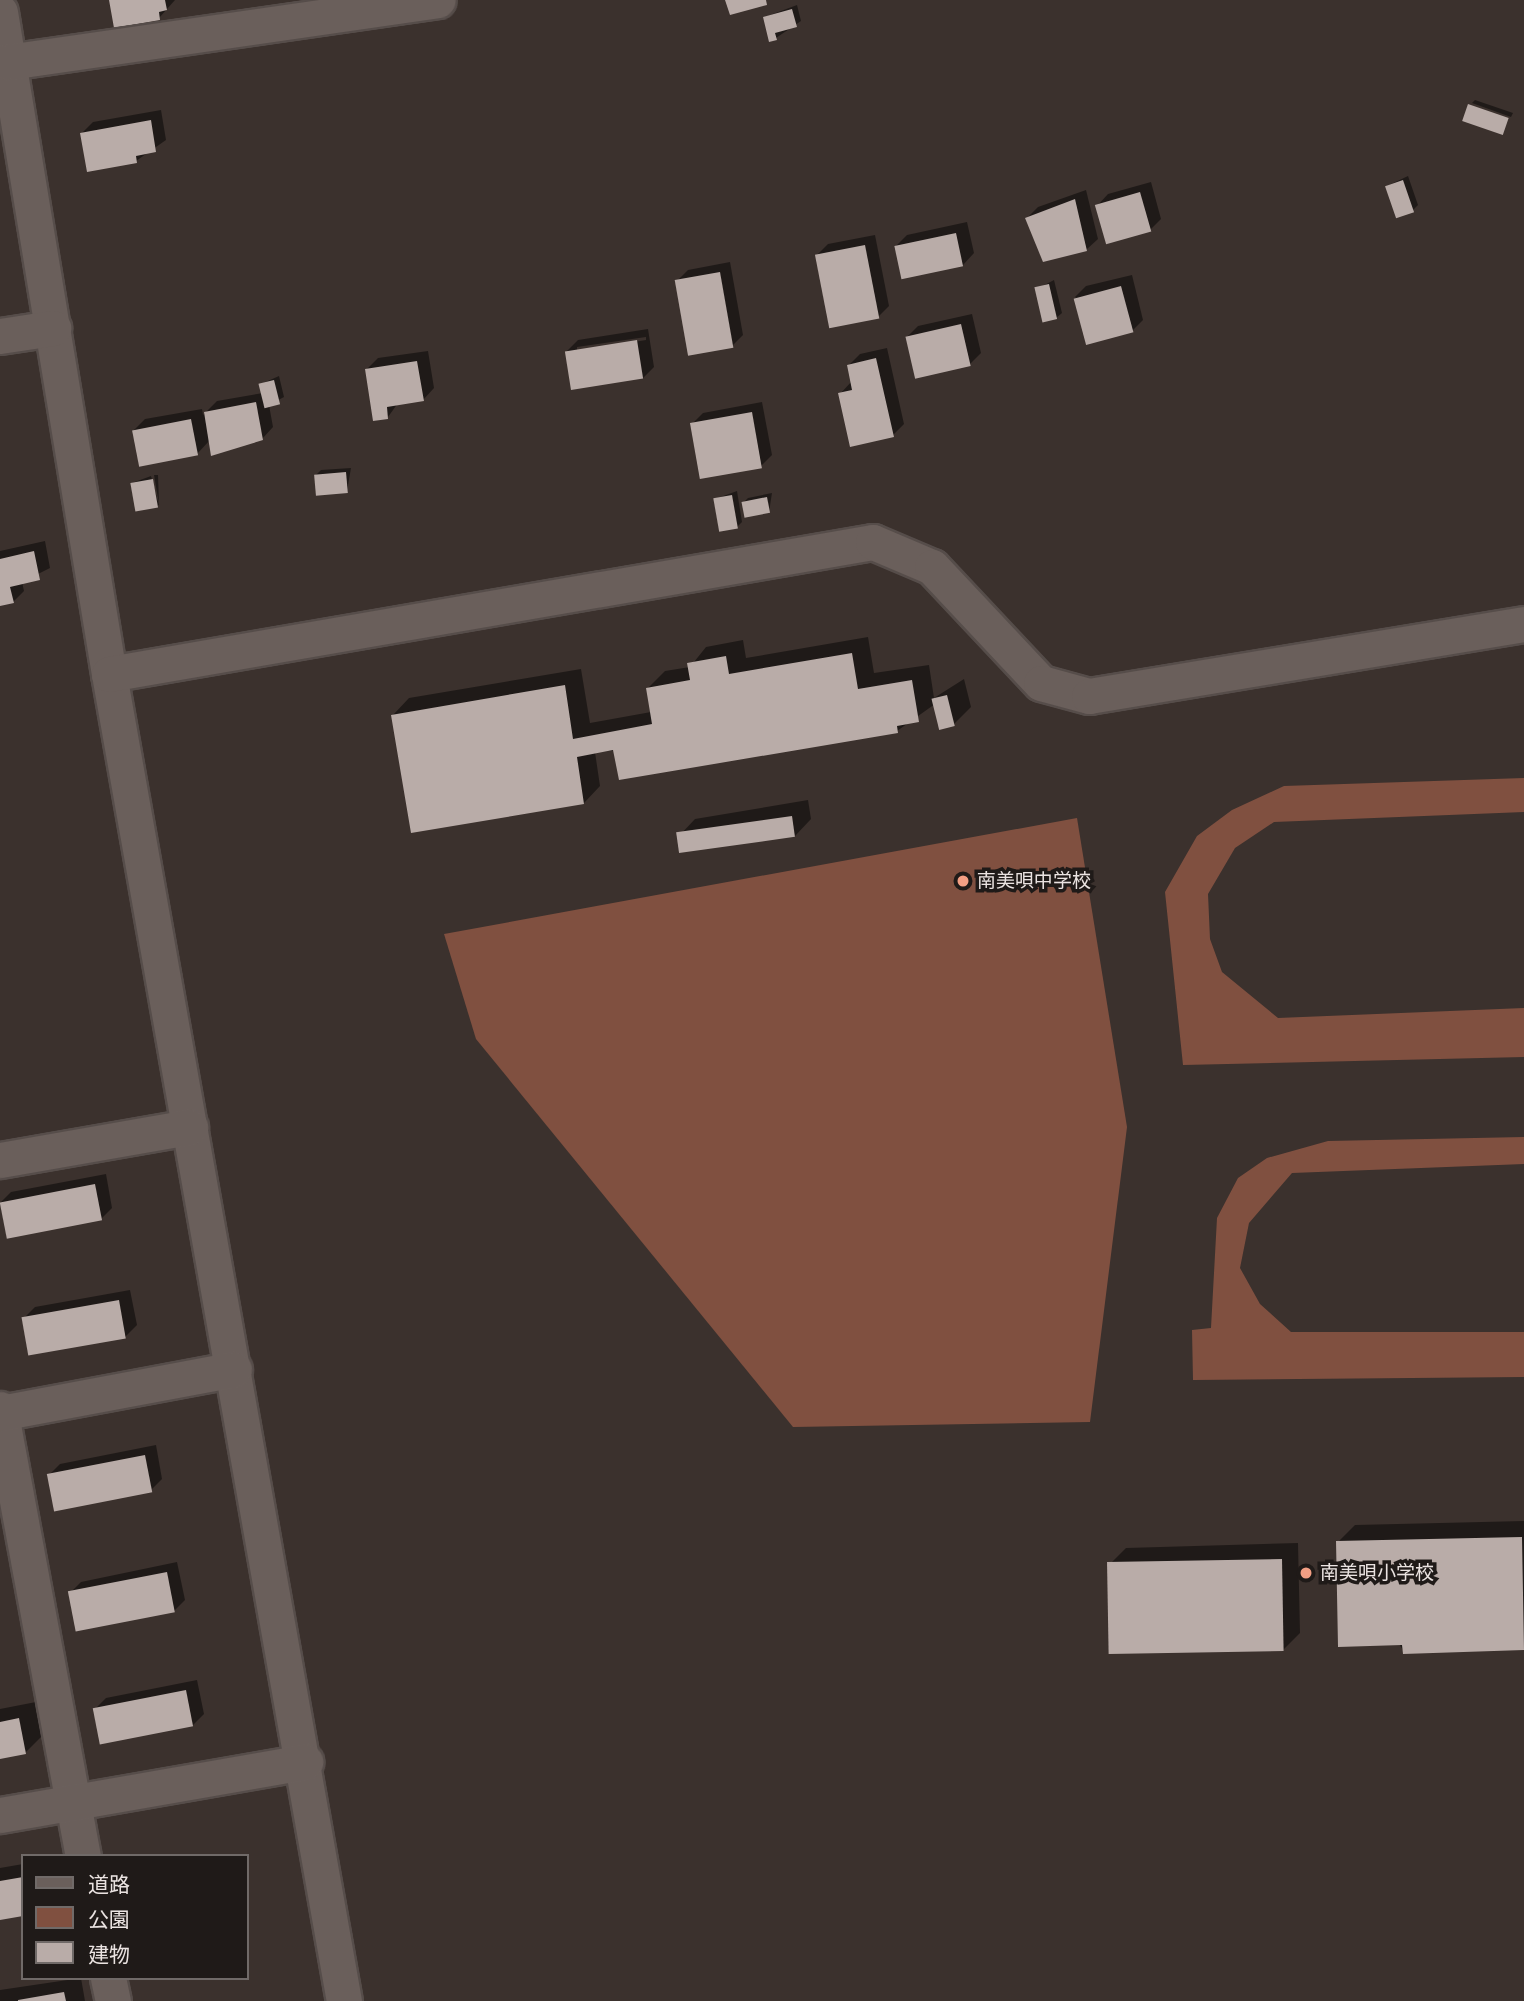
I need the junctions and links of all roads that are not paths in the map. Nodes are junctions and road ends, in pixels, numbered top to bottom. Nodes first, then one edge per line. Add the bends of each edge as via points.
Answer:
1 (438, 0) edge
2 (0, 12) edge
3 (8, 62) junction
4 (53, 328) junction
5 (0, 336) edge
6 (1524, 624) edge
7 (109, 674) junction
8 (190, 1127) junction
9 (0, 1160) edge
10 (234, 1369) junction
11 (0, 1412) edge
12 (305, 1762) junction
13 (72, 1803) junction
14 (0, 1815) edge
15 (83, 1854) edge
16 (108, 1980) edge
17 (113, 2001) edge
18 (344, 2001) edge

1 - 3 street
2 - 3 street
3 - 4 street
4 - 5 street
4 - 7 street
6 - 7 street via 1089,696 1041,683 932,566 873,542
7 - 8 street
8 - 9 street
8 - 10 street
10 - 11 street
10 - 12 street
11 - 13 street
12 - 13 street
12 - 18 street
13 - 14 street
13 - 15 street
16 - 17 street

